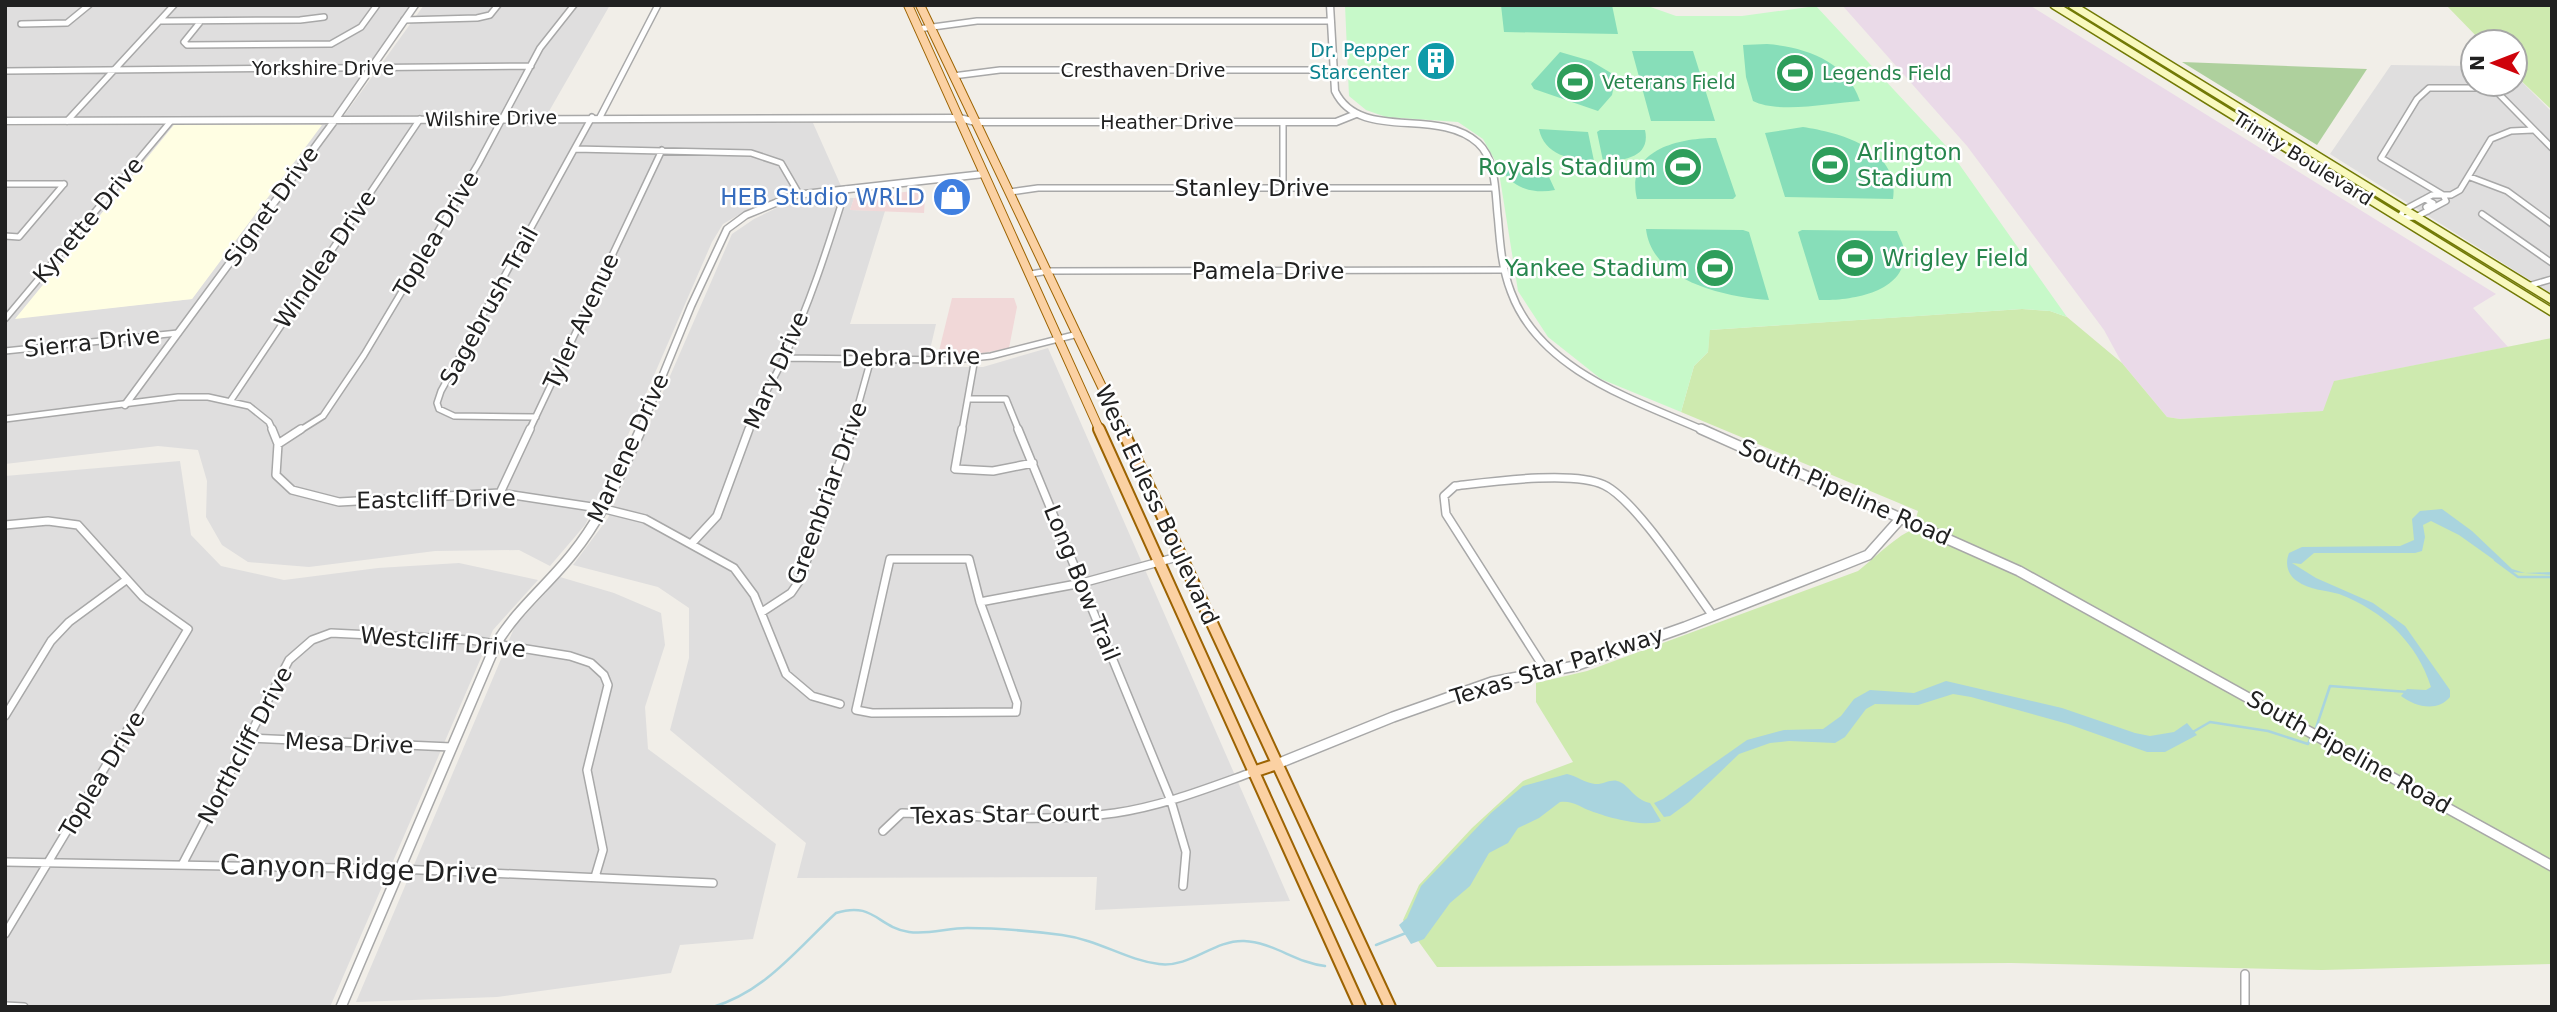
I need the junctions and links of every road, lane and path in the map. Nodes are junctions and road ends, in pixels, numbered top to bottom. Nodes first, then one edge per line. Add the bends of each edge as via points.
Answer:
1 (89, 5) edge
2 (174, 5) edge
3 (377, 5) edge
4 (415, 5) edge
5 (498, 5) edge
6 (574, 5) edge
7 (657, 5) edge
8 (908, 5) edge
9 (920, 5) edge
10 (1330, 5) edge
11 (2072, 5) edge
12 (2059, 6) edge
13 (324, 17) dead end
14 (404, 20) junction
15 (201, 21) junction
16 (1331, 21) junction
17 (160, 22) junction
18 (21, 23) dead end
19 (930, 26) junction
20 (918, 29) junction
21 (531, 66) junction
22 (372, 68) junction
23 (115, 70) junction
24 (1334, 70) junction
25 (5, 71) edge
26 (953, 76) junction
27 (1356, 114) junction
28 (596, 117) junction
29 (504, 118) junction
30 (959, 118) junction
31 (420, 119) junction
32 (335, 120) junction
33 (5, 121) edge
34 (67, 121) junction
35 (171, 121) junction
36 (976, 122) junction
37 (1283, 122) junction
38 (2273, 129) junction
39 (2533, 130) junction
40 (2264, 134) junction
41 (2552, 148) edge
42 (575, 149) junction
43 (662, 150) junction
44 (984, 174) junction
45 (2470, 177) junction
46 (5, 184) edge
47 (1283, 188) junction
48 (1494, 188) junction
49 (846, 189) junction
50 (1010, 192) junction
51 (799, 194) junction
52 (2443, 195) junction
53 (2425, 199) junction
54 (2404, 210) junction
55 (2428, 211) junction
56 (2482, 214) dead end
57 (2416, 217) junction
58 (2399, 218) junction
59 (2552, 224) edge
60 (5, 236) edge
61 (2552, 263) edge
62 (1504, 270) junction
63 (1048, 271) junction
64 (1031, 274) junction
65 (2552, 279) edge
66 (2528, 285) junction
67 (2552, 300) edge
68 (2552, 312) edge
69 (5, 319) edge
70 (178, 332) junction
71 (1078, 334) junction
72 (1059, 336) junction
73 (5, 351) edge
74 (784, 358) junction
75 (975, 358) junction
76 (871, 359) junction
77 (969, 399) junction
78 (231, 400) junction
79 (125, 405) junction
80 (536, 417) junction
81 (5, 419) edge
82 (278, 444) junction
83 (1033, 463) junction
84 (500, 493) junction
85 (605, 509) junction
86 (1901, 518) junction
87 (6, 527) edge
88 (692, 543) junction
89 (1181, 556) junction
90 (1161, 561) junction
91 (126, 580) junction
92 (1082, 583) junction
93 (981, 602) junction
94 (762, 612) junction
95 (1713, 616) junction
96 (320, 636) joint
97 (496, 644) junction
98 (1546, 671) junction
99 (840, 704) dead end
100 (5, 716) edge
101 (247, 738) junction
102 (452, 747) junction
103 (1277, 764) junction
104 (1253, 772) junction
105 (1171, 801) junction
106 (883, 831) dead end
107 (5, 862) edge
108 (48, 863) junction
109 (182, 864) junction
110 (2552, 866) edge
111 (399, 869) junction
112 (595, 877) junction
113 (713, 883) dead end
114 (1183, 886) dead end
115 (5, 934) edge
116 (2245, 974) dead end
117 (5, 1006) edge
118 (24, 1007) edge
119 (341, 1007) edge
120 (1360, 1007) edge
121 (1390, 1007) edge
122 (2245, 1007) edge

1 - 18 street via 67,23
2 - 17 street
3 - 15 street via 361,27 331,44 187,45 184,42
4 - 14 street, Signet Drive
5 - 14 street via 490,15 477,18
6 - 21 street, Toplea Drive
7 - 28 street, Sagebrush Trail
8 - 20 main road, West Euless Boulevard
9 - 19 main road, West Euless Boulevard
10 - 16 street
11 - 38 main road, Trinity Boulevard
12 - 40 main road, Trinity Boulevard
13 - 15 street
14 - 22 street, Signet Drive
15 - 17 street
16 - 19 street via 977,21
16 - 24 street
17 - 23 street
19 - 20 street
19 - 26 main road, West Euless Boulevard
20 - 30 main road, West Euless Boulevard
21 - 22 street, Yorkshire Drive
21 - 29 street, Toplea Drive
22 - 23 street, Yorkshire Drive
22 - 32 street, Signet Drive
23 - 25 street, Yorkshire Drive
23 - 34 street
24 - 26 street, Cresthaven Drive via 1019,69
24 - 27 street via 1336,97
26 - 36 main road, West Euless Boulevard
27 - 37 street, Heather Drive via 1336,122
27 - 48 street, South Pipeline Road via 1378,122 1432,124 1463,133 1486,152
28 - 29 street, Wilshire Drive
28 - 30 street, Wilshire Drive
28 - 42 street, Sagebrush Trail
29 - 31 street, Wilshire Drive
29 - 82 street, Toplea Drive via 323,416
30 - 36 street, Wilshire Drive
30 - 44 main road, West Euless Boulevard
31 - 32 street, Wilshire Drive
31 - 78 street, Windlea Drive
32 - 35 street, Wilshire Drive
32 - 70 street, Signet Drive
33 - 34 street, Wilshire Drive
34 - 35 street, Wilshire Drive
35 - 69 street, Kynette Drive
36 - 37 street, Heather Drive
36 - 50 main road, West Euless Boulevard
37 - 47 street
38 - 40 main road
38 - 54 main road, Trinity Boulevard
39 - 41 street
39 - 45 street via 2510,130 2491,139
39 - 52 street via 2493,88 2444,86 2423,92 2381,158
40 - 58 main road, Trinity Boulevard
42 - 43 street
42 - 80 street, Sagebrush Trail via 438,403 439,410 454,416
43 - 51 street via 764,156 786,169
43 - 80 street, Tyler Avenue
44 - 49 street, Marlene Drive
44 - 64 main road, West Euless Boulevard
45 - 52 street via 2460,190
45 - 59 street via 2507,191
46 - 60 street via 64,184 19,236
47 - 48 street, Stanley Drive
47 - 50 street, Stanley Drive via 1038,188
48 - 62 street, South Pipeline Road
49 - 51 street, Marlene Drive
49 - 74 street, Mary Drive
50 - 63 main road, West Euless Boulevard
51 - 85 street, Marlene Drive via 746,215 727,229
52 - 53 street
52 - 55 street via 2446,201
53 - 54 street
53 - 55 street via 2433,203 2426,207
54 - 57 main road, Trinity Boulevard
54 - 58 street
55 - 57 street
56 - 61 street
57 - 58 street
57 - 66 main road, Trinity Boulevard
58 - 68 main road, Trinity Boulevard
62 - 63 street, Pamela Drive
62 - 86 street, South Pipeline Road via 1522,317 1540,341 1581,374
63 - 64 street, Pamela Drive
63 - 71 main road, West Euless Boulevard
64 - 72 main road, West Euless Boulevard
65 - 66 street
66 - 67 main road, Trinity Boulevard
70 - 73 street, Sierra Drive
70 - 79 street, Signet Drive
71 - 72 street, Debra Drive
71 - 89 main road, West Euless Boulevard
72 - 75 street, Debra Drive
72 - 90 main road, West Euless Boulevard
74 - 76 street, Debra Drive
74 - 88 street, Mary Drive via 759,401 717,516
75 - 76 street, Debra Drive
75 - 77 street
76 - 94 street, Greenbriar Drive via 802,577 791,593
77 - 83 street, Long Bow Trail via 1006,399
77 - 83 street via 955,469 993,471
78 - 79 street via 178,397
78 - 82 street via 249,406 269,422
79 - 81 street
80 - 84 street, Tyler Avenue
82 - 84 street, Eastcliff Drive via 276,475 292,490 339,502
83 - 92 street, Long Bow Trail
84 - 85 street, Eastcliff Drive
85 - 88 street, Eastcliff Drive via 645,519
85 - 97 street, Marlene Drive via 572,555 510,621
86 - 95 street, Texas Star Parkway via 1868,555
86 - 110 street, South Pipeline Road via 2019,571
87 - 91 street via 48,522 78,525
88 - 94 street, Eastcliff Drive via 734,568
89 - 90 street
89 - 103 main road, West Euless Boulevard
90 - 92 street
90 - 104 main road, West Euless Boulevard
91 - 100 street via 51,641
91 - 108 street, Toplea Drive via 185,624 188,633
92 - 93 street
92 - 105 street, Long Bow Trail
93 - 93 street via 1017,703 1016,712 856,710 890,559 969,559
94 - 99 street, Eastcliff Drive via 786,674 812,696
95 - 98 street, Texas Star Parkway via 1575,666
95 - 98 street via 1637,517 1603,484 1567,480 1455,486 1444,496 1446,513
96 - 97 street, Westcliff Drive
96 - 101 street, Northcliff Drive via 289,660
97 - 102 street, Marlene Drive
97 - 112 street, Westcliff Drive via 570,656 591,663 604,675 606,700 587,770 603,849
98 - 103 street, Texas Star Parkway via 1492,682
101 - 102 street, Mesa Drive
101 - 109 street, Northcliff Drive
102 - 111 street, Marlene Drive
103 - 104 main road
103 - 121 main road, West Euless Boulevard
104 - 105 street, Texas Star Court
104 - 120 main road, West Euless Boulevard
105 - 106 street, Texas Star Court via 1115,813 1027,817 902,813
105 - 114 street, Long Bow Trail via 1186,852
107 - 108 street, Canyon Ridge Drive
108 - 109 street, Canyon Ridge Drive
108 - 115 street, Toplea Drive
109 - 111 street, Canyon Ridge Drive
111 - 112 street, Canyon Ridge Drive
111 - 119 street, Marlene Drive
112 - 113 street, Canyon Ridge Drive
116 - 122 street
117 - 118 street

